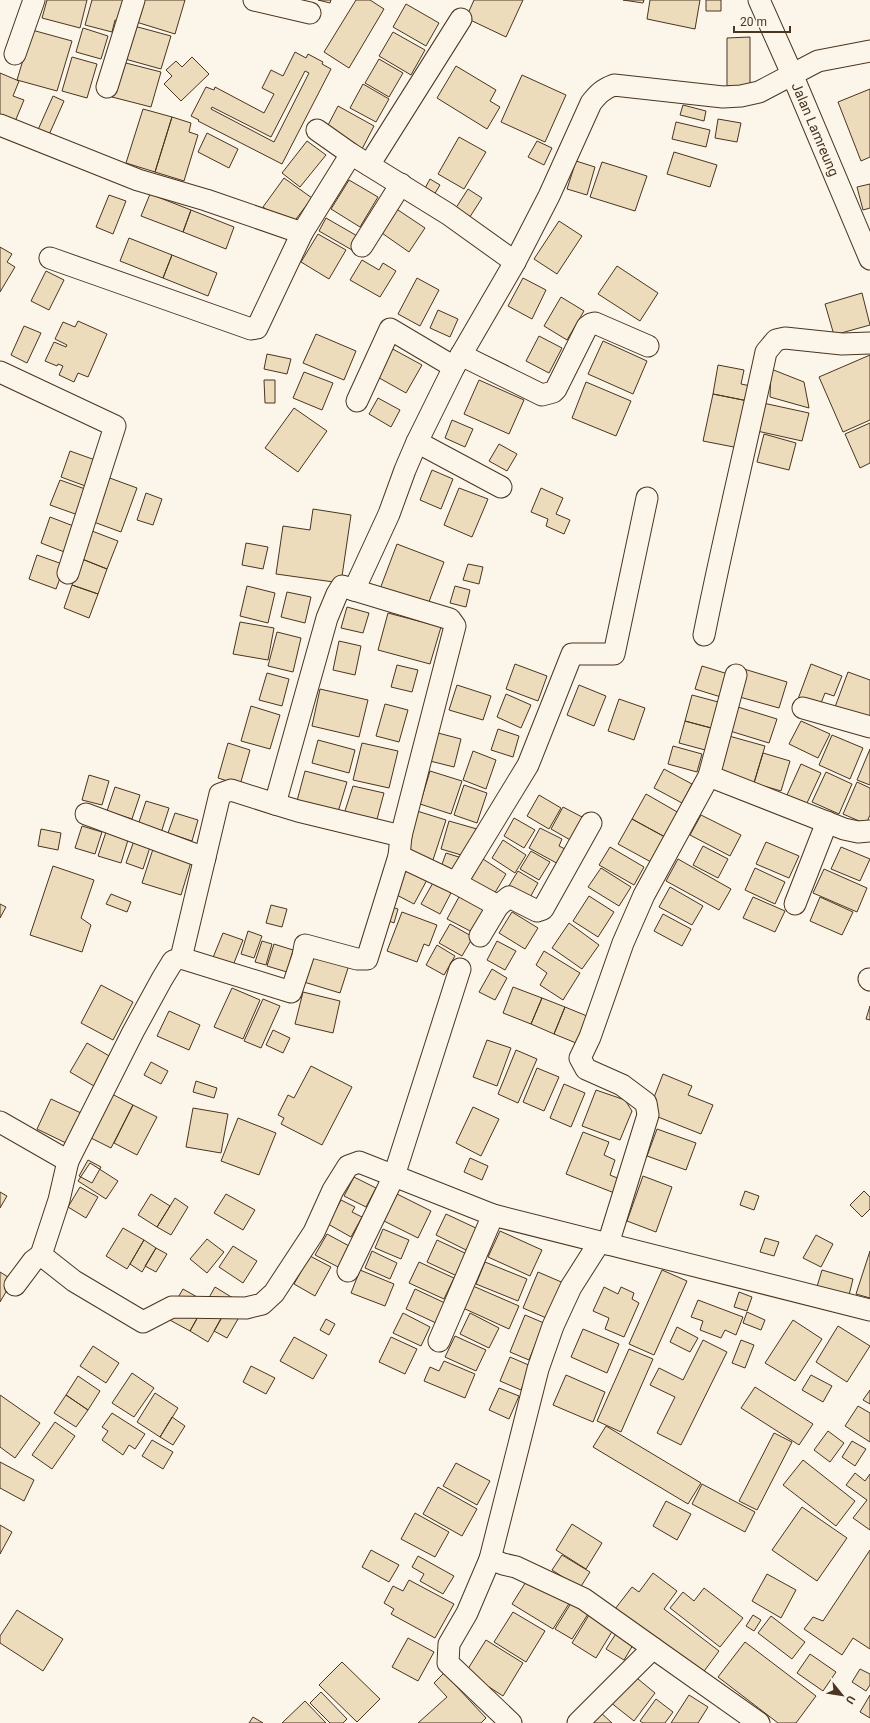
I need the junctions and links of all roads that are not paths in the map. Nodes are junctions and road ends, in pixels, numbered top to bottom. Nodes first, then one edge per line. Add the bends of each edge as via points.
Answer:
1 (34, 0) edge
2 (134, 0) edge
3 (254, 0) edge
4 (759, 0) edge
5 (310, 13) dead end
6 (461, 19) dead end
7 (870, 51) edge
8 (15, 54) dead end
9 (792, 74) junction
10 (107, 87) dead end
11 (0, 125) edge
12 (317, 130) dead end
13 (351, 154) junction
14 (369, 165) junction
15 (401, 184) junction
16 (302, 233) junction
17 (362, 246) dead end
18 (50, 258) dead end
19 (870, 259) edge
20 (515, 262) junction
21 (870, 343) edge
22 (648, 346) dead end
23 (457, 361) junction
24 (0, 372) edge
25 (357, 401) dead end
26 (417, 442) junction
27 (501, 487) dead end
28 (647, 498) dead end
29 (68, 573) dead end
30 (354, 590) junction
31 (704, 635) dead end
32 (736, 675) dead end
33 (803, 708) dead end
34 (870, 727) edge
35 (709, 776) junction
36 (275, 804) junction
37 (86, 814) dead end
38 (827, 822) junction
39 (591, 823) dead end
40 (870, 831) edge
41 (400, 846) junction
42 (205, 858) junction
43 (456, 883) junction
44 (795, 904) dead end
45 (498, 906) junction
46 (480, 936) dead end
47 (181, 958) junction
48 (460, 969) dead end
49 (0, 1122) edge
50 (68, 1161) junction
51 (394, 1176) junction
52 (493, 1215) junction
53 (603, 1244) junction
54 (41, 1255) junction
55 (348, 1271) dead end
56 (15, 1286) dead end
57 (870, 1310) edge
58 (439, 1341) dead end
59 (490, 1559) junction
60 (653, 1648) junction
61 (511, 1723) edge
62 (578, 1723) edge
63 (759, 1723) edge

1 - 8 street
2 - 10 street
3 - 5 street
4 - 9 street, Jalan Lamreung
6 - 14 street
7 - 9 street via 818,61
9 - 19 street, Jalan Lamreung
9 - 20 street via 759,92 741,96 723,97 621,85 605,88 591,103 549,196
11 - 16 street via 138,180
12 - 13 street
13 - 14 street
13 - 16 street
14 - 15 street
15 - 17 street
15 - 20 street
16 - 18 street via 257,328 251,329
20 - 23 street
21 - 31 street via 842,344 785,338 776,340 766,352
22 - 23 street via 595,323 591,324 587,327 556,389 546,395
23 - 25 street via 390,330
23 - 26 street
24 - 29 street via 114,426
26 - 27 street
26 - 30 street via 389,514
28 - 43 street via 614,654 572,654 528,765
30 - 36 street via 342,586 327,618
30 - 41 street via 450,619 455,626
32 - 35 street
33 - 34 street
35 - 38 street
35 - 53 street via 644,895 623,943 590,1037 580,1058 586,1069 622,1085 646,1103 648,1115
36 - 41 street
36 - 42 street via 231,790 220,794
37 - 42 street
38 - 40 street via 858,832
38 - 44 street
39 - 45 street via 543,909 537,911 508,897
41 - 43 street
41 - 47 street via 367,959 357,959 305,945 291,992
42 - 47 street
43 - 45 street
45 - 46 street
47 - 50 street via 173,961 162,979
48 - 51 street
49 - 50 street
50 - 54 street via 59,1200
51 - 52 street
51 - 54 street via 359,1162 348,1166 333,1190 314,1232 274,1293 262,1304 246,1308 172,1307 144,1322 74,1282
51 - 55 street
52 - 53 street
52 - 58 street
53 - 57 street
53 - 59 street via 571,1287 553,1326 538,1369
54 - 56 street via 33,1261
59 - 60 street via 516,1567 584,1600
59 - 61 street via 467,1613 449,1644 448,1663
60 - 62 street
60 - 63 street

